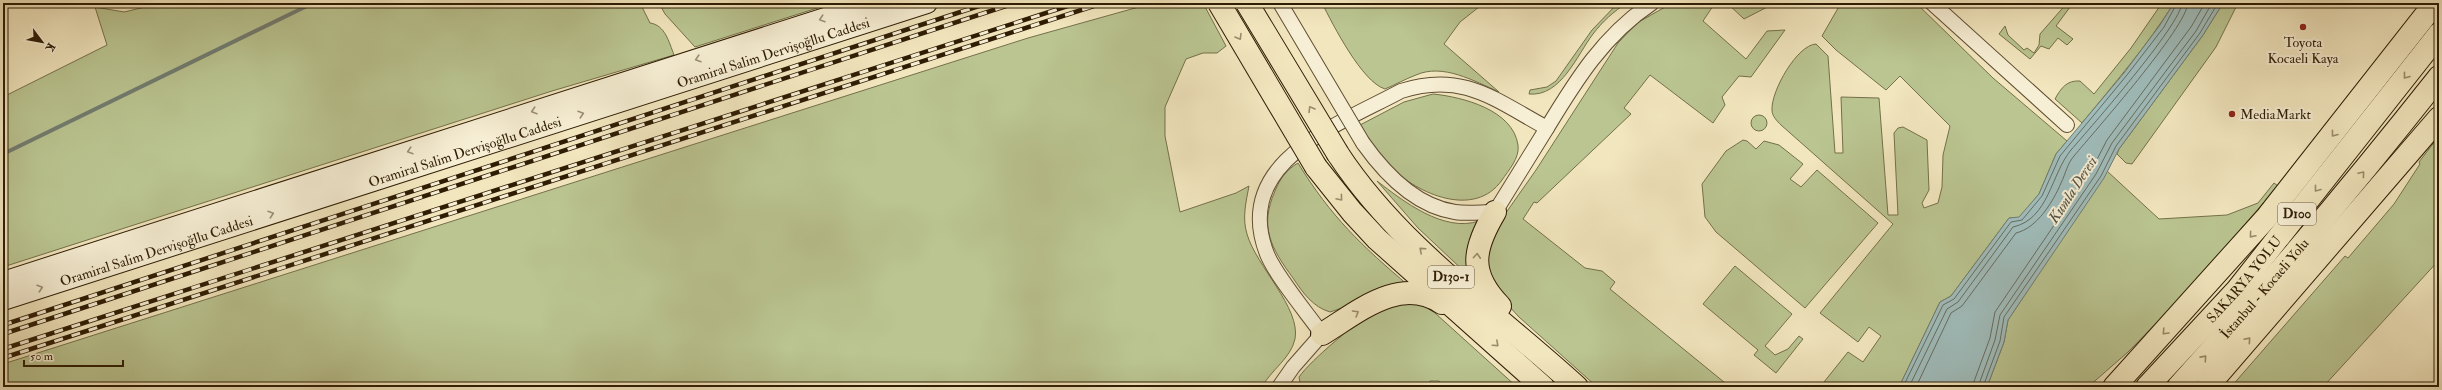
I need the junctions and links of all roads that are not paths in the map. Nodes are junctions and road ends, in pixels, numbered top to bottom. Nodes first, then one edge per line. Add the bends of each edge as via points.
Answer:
1 (872, 3) edge
2 (927, 3) edge
3 (1219, 3) edge
4 (1247, 3) edge
5 (1280, 3) edge
6 (1652, 3) edge
7 (1932, 3) edge
8 (2435, 3) edge
9 (2439, 21) edge
10 (2439, 34) edge
11 (2439, 77) edge
12 (2439, 96) edge
13 (2353, 109) junction
14 (2439, 118) edge
15 (2067, 125) dead end
16 (1547, 128) junction
17 (1495, 212) junction
18 (2332, 242) junction
19 (3, 282) edge
20 (3, 300) edge
21 (1478, 328) junction
22 (1322, 334) junction
23 (2133, 368) junction
24 (1570, 381) edge
25 (2210, 385) edge
26 (1280, 387) edge
27 (1543, 387) edge
28 (2105, 387) edge
29 (2114, 387) edge
30 (2147, 387) edge
31 (2178, 387) edge

1 -> 19 main road, Oramiral Salim Dervişoğllu Caddesi
20 -> 2 main road, Oramiral Salim Dervişoğllu Caddesi
3 -> 21 highway, D130-1, bridge via 1316,167 1365,227
24 -> 4 highway, D130-1, bridge via 1399,228 1358,182 1338,154
5 - 17 street, bridge via 1363,143 1388,176 1422,199 1453,212
6 - 16 street via 1624,23 1600,49
7 - 15 street
8 - 13 highway
9 - 13 highway
10 -> 30 highway, SAKARYA YOLU / D100 via 2237,290
31 -> 11 highway, İstanbul - Kocaeli Yolu / D100 via 2260,296
12 - 18 highway
13 -> 23 highway via 2262,223
14 - 18 highway
16 - 17 street
16 - 22 street via 1469,88 1451,84 1424,85 1401,92 1315,137 1283,161 1264,194 1260,210 1264,242 1267,255 1275,268
24 -> 17 highway via 1482,285 1477,254 1481,235
25 -> 18 highway
22 -> 21 highway via 1383,297 1403,292 1420,293 1439,301
21 -> 27 highway, D130-1
22 - 26 street via 1293,367
23 - 28 highway
23 - 29 highway

